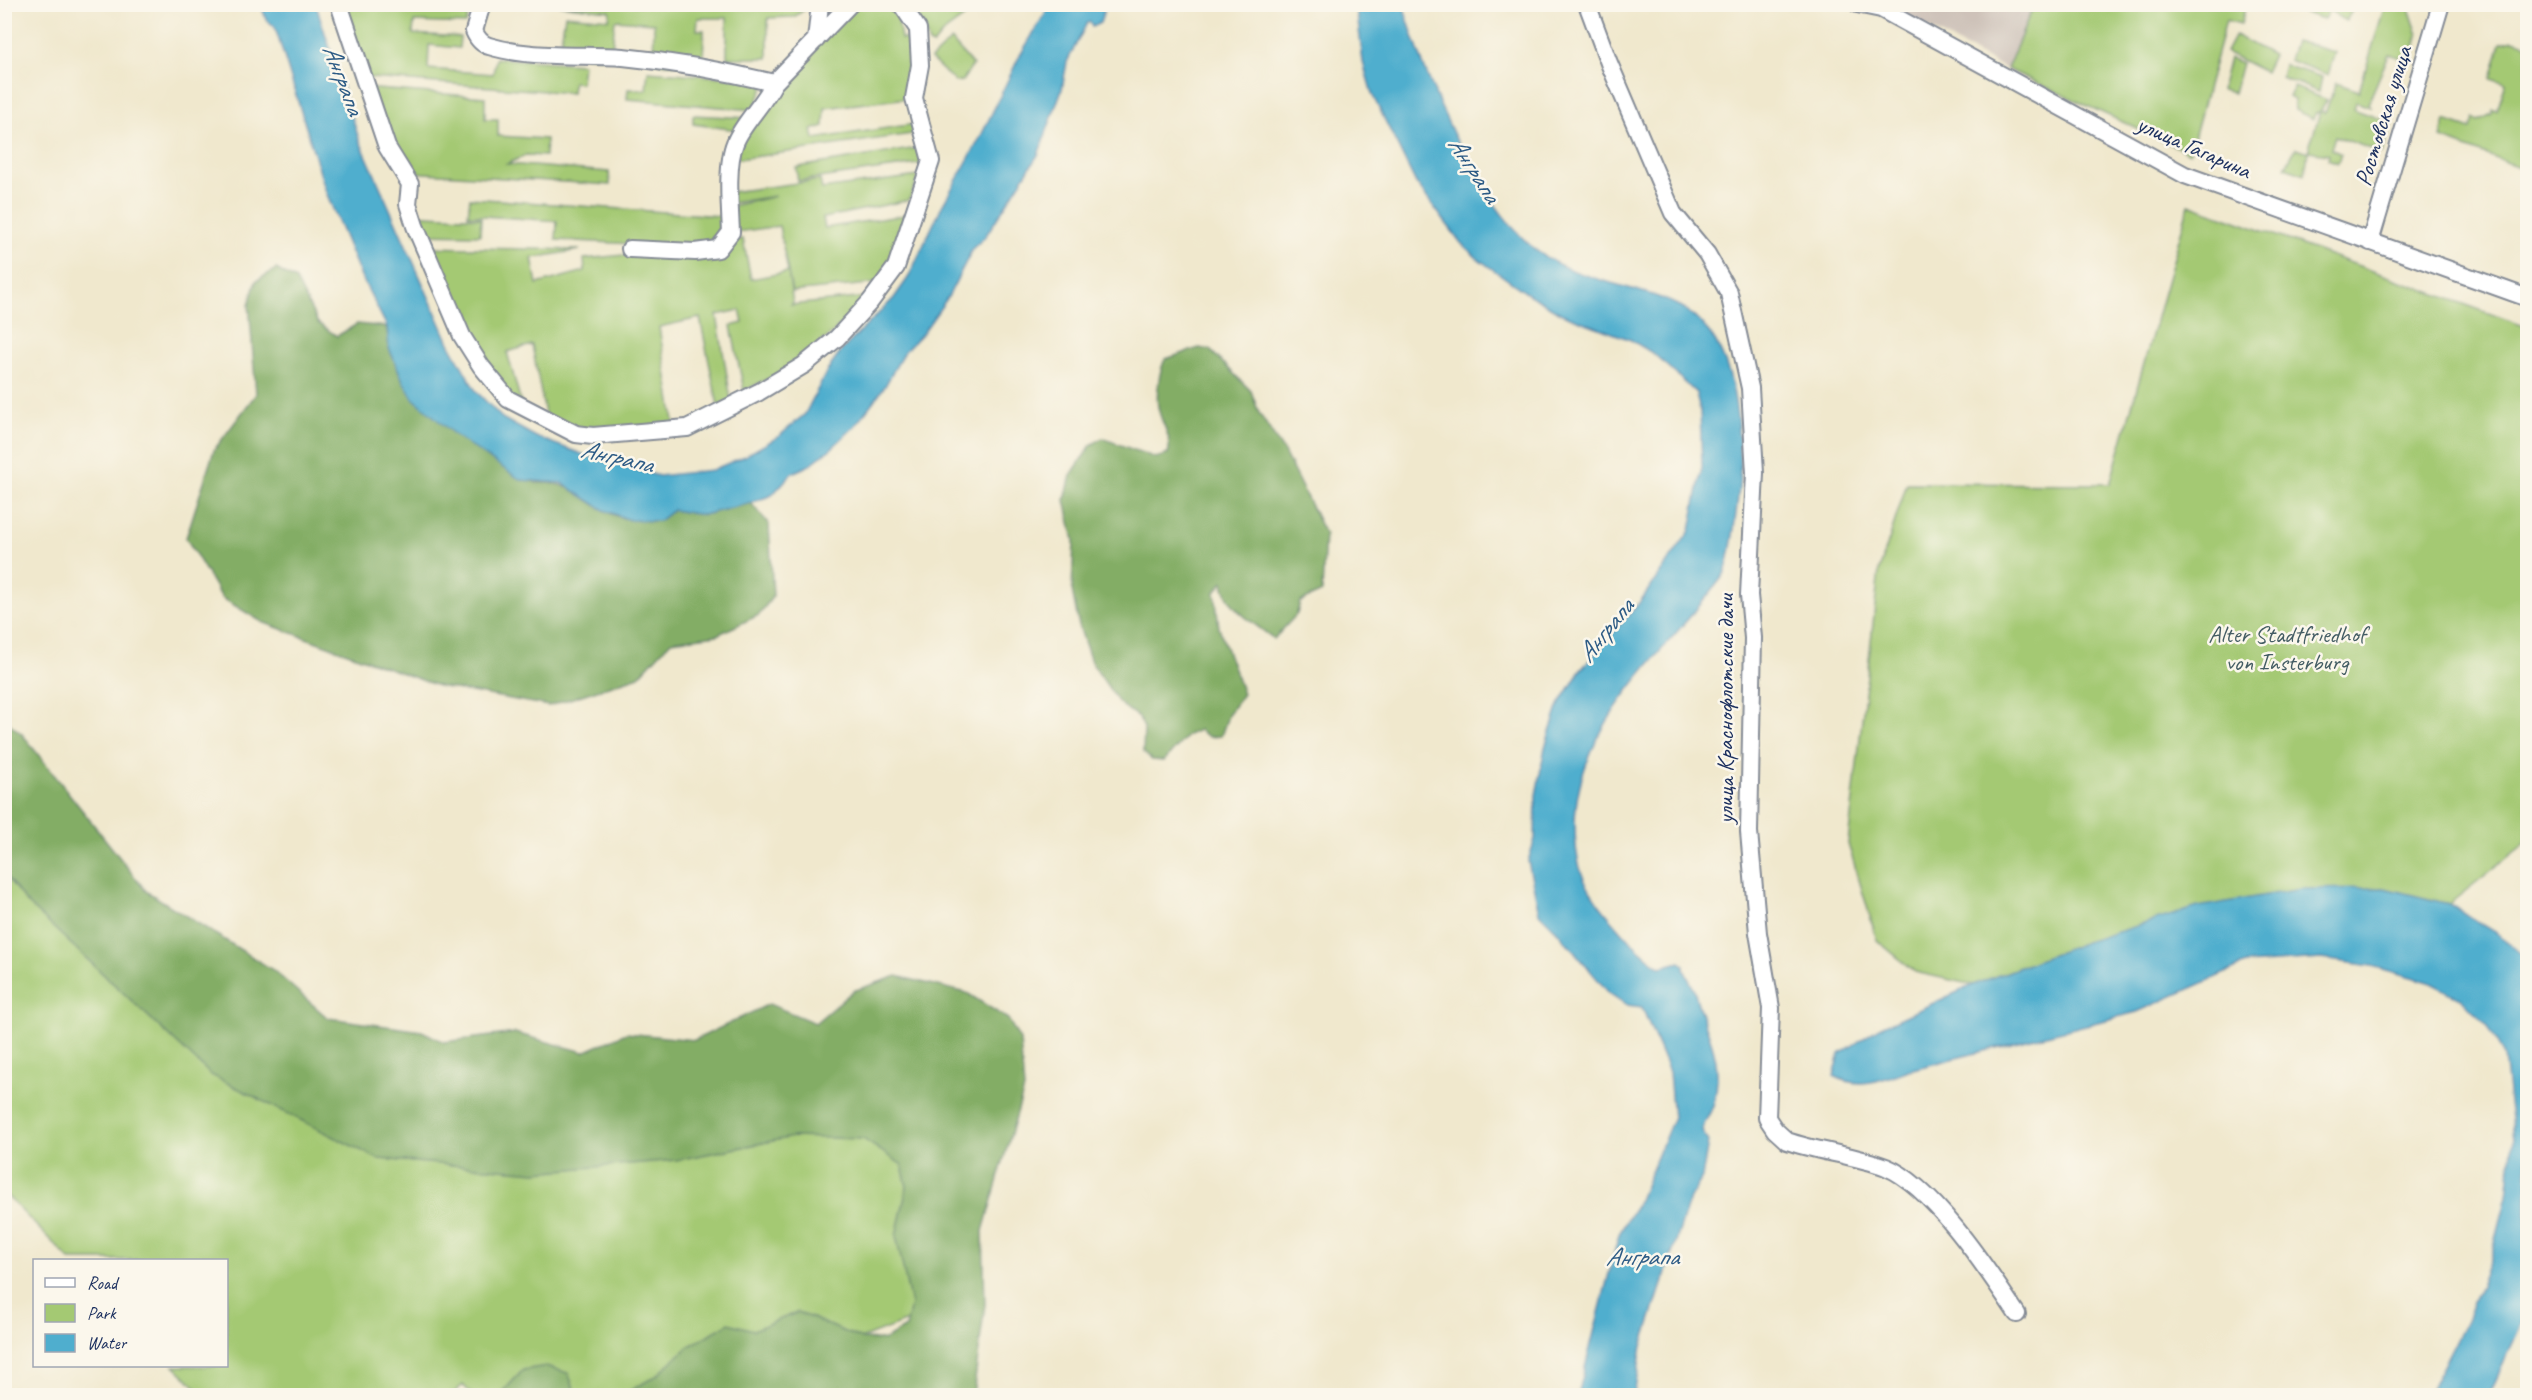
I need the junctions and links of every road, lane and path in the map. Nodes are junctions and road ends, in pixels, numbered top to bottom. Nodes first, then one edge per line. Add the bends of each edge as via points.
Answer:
1 (339, 4) edge
2 (482, 4) edge
3 (820, 4) edge
4 (850, 4) edge
5 (901, 4) edge
6 (1587, 4) edge
7 (1857, 4) edge
8 (2441, 4) edge
9 (816, 40) junction
10 (774, 83) junction
11 (2370, 242) junction
12 (630, 249) dead end
13 (2528, 298) edge
14 (2018, 1314) dead end

1 - 5 street via 387,147 410,184 408,204 415,226 462,336 508,399 576,434 593,436 687,429 759,392 804,365 837,338 896,267 931,161 914,98 920,65 918,29
2 - 10 street via 474,31 478,40 488,46 702,67
3 - 9 street
4 - 9 street
6 - 14 street, улица Краснофлотские дачи via 1669,204 1707,254 1730,293 1750,388 1755,473 1749,595 1753,638 1749,832 1757,924 1771,1008 1767,1118 1787,1140 1901,1175 1950,1222
7 - 11 street, улица Гагарина via 1881,9 2185,175
8 - 11 street, Ростовская улица
9 - 10 street
10 - 12 street via 735,143 729,188 731,232 718,249
11 - 13 street, улица Гагарина

